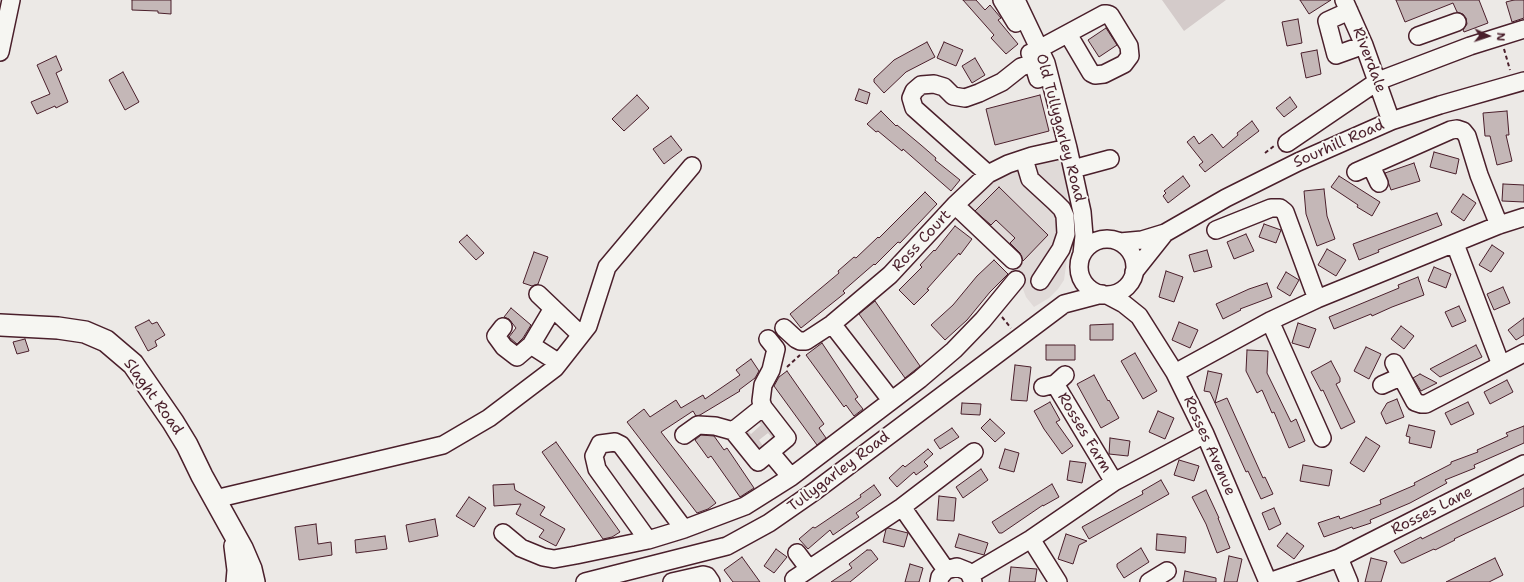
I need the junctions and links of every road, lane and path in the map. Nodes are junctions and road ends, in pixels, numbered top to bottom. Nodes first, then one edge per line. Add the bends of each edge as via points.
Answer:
1 (11, 0) edge
2 (1002, 0) edge
3 (1016, 0) edge
4 (1347, 6) edge
5 (1524, 30) edge
6 (1068, 34) dead end
7 (1418, 36) dead end
8 (1500, 37) junction
9 (1364, 45) junction
10 (1460, 50) junction
11 (0, 52) edge
12 (1037, 64) junction
13 (1378, 81) junction
14 (1519, 83) edge
15 (1391, 121) junction
16 (1287, 143) dead end
17 (1068, 148) junction
18 (1024, 159) junction
19 (1110, 159) dead end
20 (692, 166) dead end
21 (1371, 166) junction
22 (1073, 169) junction
23 (1356, 172) dead end
24 (988, 174) junction
25 (1379, 183) dead end
26 (955, 205) junction
27 (1082, 212) junction
28 (1524, 217) edge
29 (1498, 225) junction
30 (1216, 230) dead end
31 (1165, 233) junction
32 (1114, 240) junction
33 (1455, 244) junction
34 (1082, 254) junction
35 (1013, 260) dead end
36 (1080, 273) junction
37 (1134, 274) junction
38 (1016, 280) dead end
39 (1040, 281) dead end
40 (538, 294) dead end
41 (1104, 295) junction
42 (1317, 299) junction
43 (1064, 304) junction
44 (994, 307) junction
45 (554, 308) junction
46 (1139, 316) junction
47 (1270, 321) junction
48 (832, 324) junction
49 (0, 325) edge
50 (503, 328) dead end
51 (784, 328) dead end
52 (581, 335) junction
53 (1019, 337) junction
54 (768, 339) dead end
55 (806, 341) junction
56 (531, 345) junction
57 (1524, 353) edge
58 (559, 363) junction
59 (1501, 365) junction
60 (785, 369) dead end
61 (1175, 373) junction
62 (1054, 382) dead end
63 (1382, 385) dead end
64 (891, 400) junction
65 (763, 408) junction
66 (733, 431) junction
67 (1205, 434) junction
68 (684, 435) dead end
69 (1322, 438) dead end
70 (975, 449) dead end
71 (770, 452) junction
72 (1524, 464) edge
73 (791, 477) junction
74 (1114, 482) junction
75 (215, 499) junction
76 (902, 507) junction
77 (684, 529) junction
78 (233, 532) junction
79 (503, 533) dead end
80 (1030, 539) junction
81 (648, 540) junction
82 (797, 553) dead end
83 (1339, 558) junction
84 (809, 569) junction
85 (942, 576) edge
86 (972, 578) edge
87 (707, 579) edge
88 (794, 579) dead end
89 (237, 582) edge
90 (254, 582) edge
91 (585, 582) edge
92 (672, 582) edge
93 (1058, 582) edge
94 (1269, 582) edge
95 (1349, 582) edge

1 - 11 street
2 - 12 street
3 - 12 street, Old Tullygarley Road
4 - 9 street, Riverdale
4 - 9 street via 1327,21 1336,55
5 - 8 street
6 - 12 street
7 - 10 street via 1453,23
8 - 10 street
8 - 14 path
9 - 13 street, Riverdale
10 - 13 street
12 - 17 street, Old Tullygarley Road via 1046,63
12 - 24 street via 1022,66 1002,82 965,98 953,96 944,87 934,84 921,85 914,91 911,98 914,108
13 - 15 street, Riverdale
13 - 16 street
14 - 15 street, Sourhill Road
15 - 31 street, Sourhill Road via 1298,162 1226,198
17 - 18 street, Ross Court
17 - 22 street, Old Tullygarley Road
18 - 24 street, Ross Court
18 - 39 street via 1030,179 1062,209 1065,216 1066,234 1061,250
19 - 22 street
20 - 52 street via 607,267 588,326
21 - 23 street
21 - 25 street
21 - 29 street via 1451,130 1463,131 1467,136
22 - 27 street, Old Tullygarley Road
24 - 26 street, Ross Court
26 - 35 street
26 - 48 street, Ross Court via 890,275
27 - 32 street, Old Tullygarley Road via 1094,227
27 - 34 street, Old Tullygarley Road
28 - 29 street
29 - 33 street
30 - 42 street via 1271,208 1280,208 1285,212
31 - 32 street, Sourhill Road via 1142,240
31 - 37 street, Sourhill Road
32 - 34 street via 1101,239 1093,242
32 - 37 street via 1130,251 1134,259
33 - 42 street
33 - 59 street
34 - 36 street via 1079,261
36 - 41 street via 1091,290
36 - 43 street, Tullygarley Road
37 - 41 street via 1122,290
37 - 46 street, Rosses Avenue
38 - 44 street
40 - 45 street
41 - 43 street, Tullygarley Road
41 - 46 street, Rosses Avenue via 1124,304
42 - 47 street
43 - 53 street, Tullygarley Road
44 - 53 path
44 - 64 street via 954,350
45 - 52 street
45 - 56 street
46 - 61 street, Rosses Avenue
47 - 61 street
47 - 69 street
48 - 55 street, Ross Court
48 - 64 street
49 - 75 main road, Slaght Road via 86,332 106,341 120,352 133,364 173,422
50 - 56 street via 496,336 504,347 517,357
51 - 55 street via 800,341
52 - 58 street
53 - 91 street, Tullygarley Road via 770,523 727,546
54 - 65 street via 776,349 771,370 763,385
55 - 60 path via 808,348
56 - 58 street
57 - 59 street
58 - 75 street via 489,418 443,445
59 - 63 street via 1426,404 1415,402 1397,370
61 - 67 street, Rosses Avenue
62 - 74 street, Rosses Farm
64 - 73 street
65 - 66 street
65 - 71 street via 787,438
66 - 68 street via 698,425
66 - 71 street via 758,462
67 - 74 street, Rosses Farm
67 - 94 street, Rosses Avenue
70 - 76 street
71 - 73 street
72 - 83 street, Rosses Lane
73 - 77 street via 744,506
74 - 80 street, Rosses Farm
75 - 78 main road, Slaght Road
76 - 84 street
76 - 85 street
77 - 81 street
77 - 81 street via 621,445 614,442 600,444 594,456 597,469
78 - 89 main road, Slaght Road
78 - 90 main road, Slaght Road via 251,569
79 - 81 street via 521,548 554,559
80 - 86 street, Rosses Farm
80 - 93 street
82 - 84 street
83 - 94 street, Rosses Lane
83 - 95 street
84 - 88 street
85 - 86 street via 951,567 962,568
87 - 92 street

